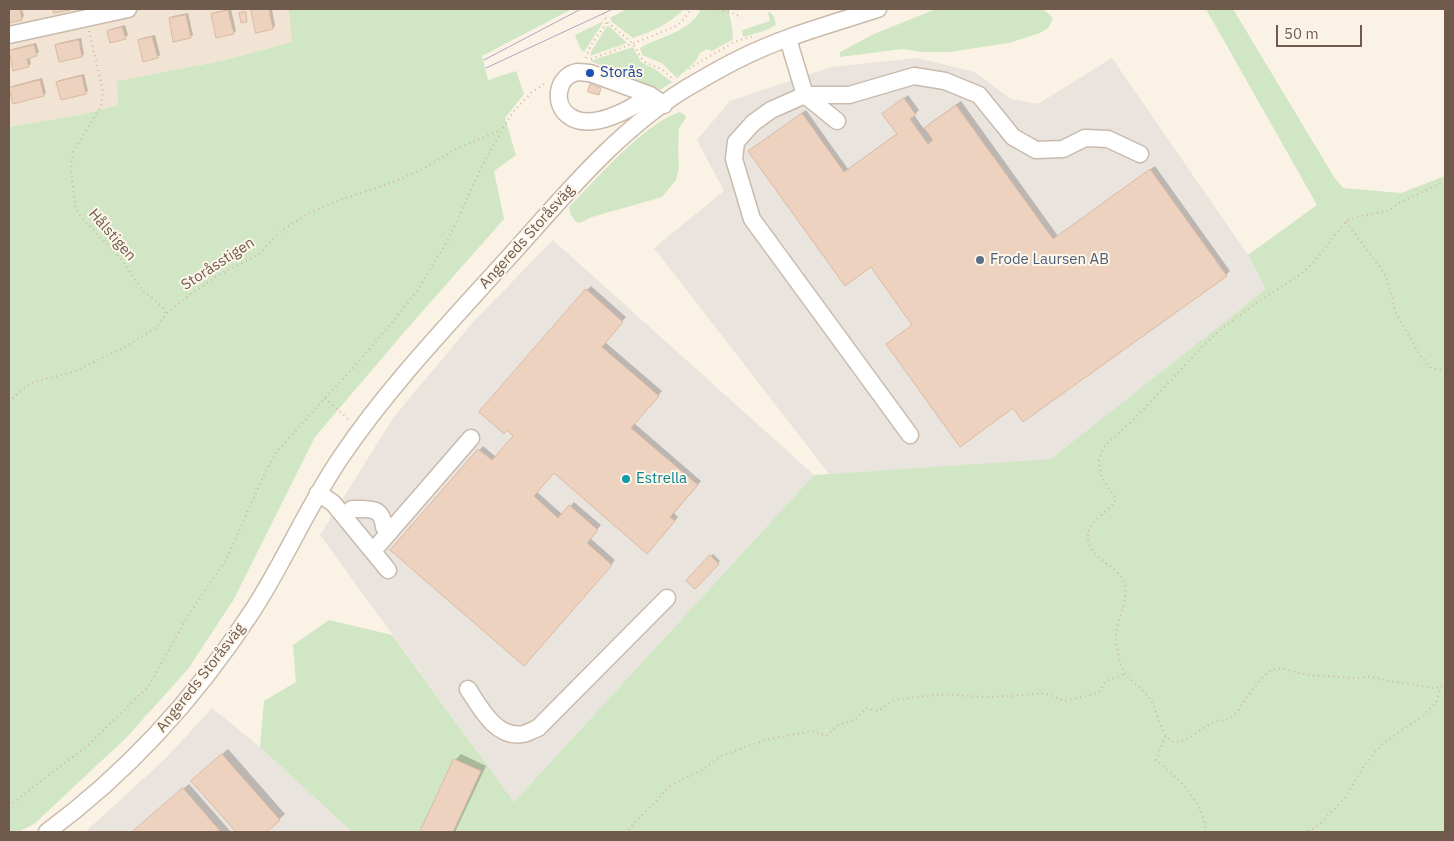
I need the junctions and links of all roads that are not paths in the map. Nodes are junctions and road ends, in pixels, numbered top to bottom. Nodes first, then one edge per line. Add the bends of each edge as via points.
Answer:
1 (128, 9) edge
2 (878, 9) edge
3 (88, 13) edge
4 (9, 35) edge
5 (788, 39) junction
6 (805, 95) junction
7 (657, 100) junction
8 (837, 121) dead end
9 (1140, 154) dead end
10 (910, 435) dead end
11 (472, 438) dead end
12 (318, 493) junction
13 (344, 516) junction
14 (390, 532) junction
15 (373, 551) junction
16 (388, 570) dead end
17 (667, 598) dead end
18 (468, 689) dead end
19 (47, 832) edge

1 - 3 street
2 - 5 street, Angereds Storåsväg
3 - 4 street
5 - 6 street
5 - 7 street, Angereds Storåsväg via 738,59 683,91
6 - 8 street
6 - 9 street via 849,95 914,76 945,81 979,95 1013,137 1036,150 1063,149 1085,138 1108,139
6 - 10 street via 753,122 736,142 734,159 752,219
7 - 7 street via 586,122 568,116 559,101 558,92 560,84 568,77 582,72
7 - 12 street, Angereds Storåsväg via 638,124 574,184 396,385 360,430
11 - 14 street
12 - 13 street
12 - 19 street, Angereds Storåsväg via 252,612 208,673 140,752
13 - 14 street via 352,509 373,509
13 - 15 street
14 - 15 street
15 - 16 street
17 - 18 street via 538,728 523,734 507,732 484,713

